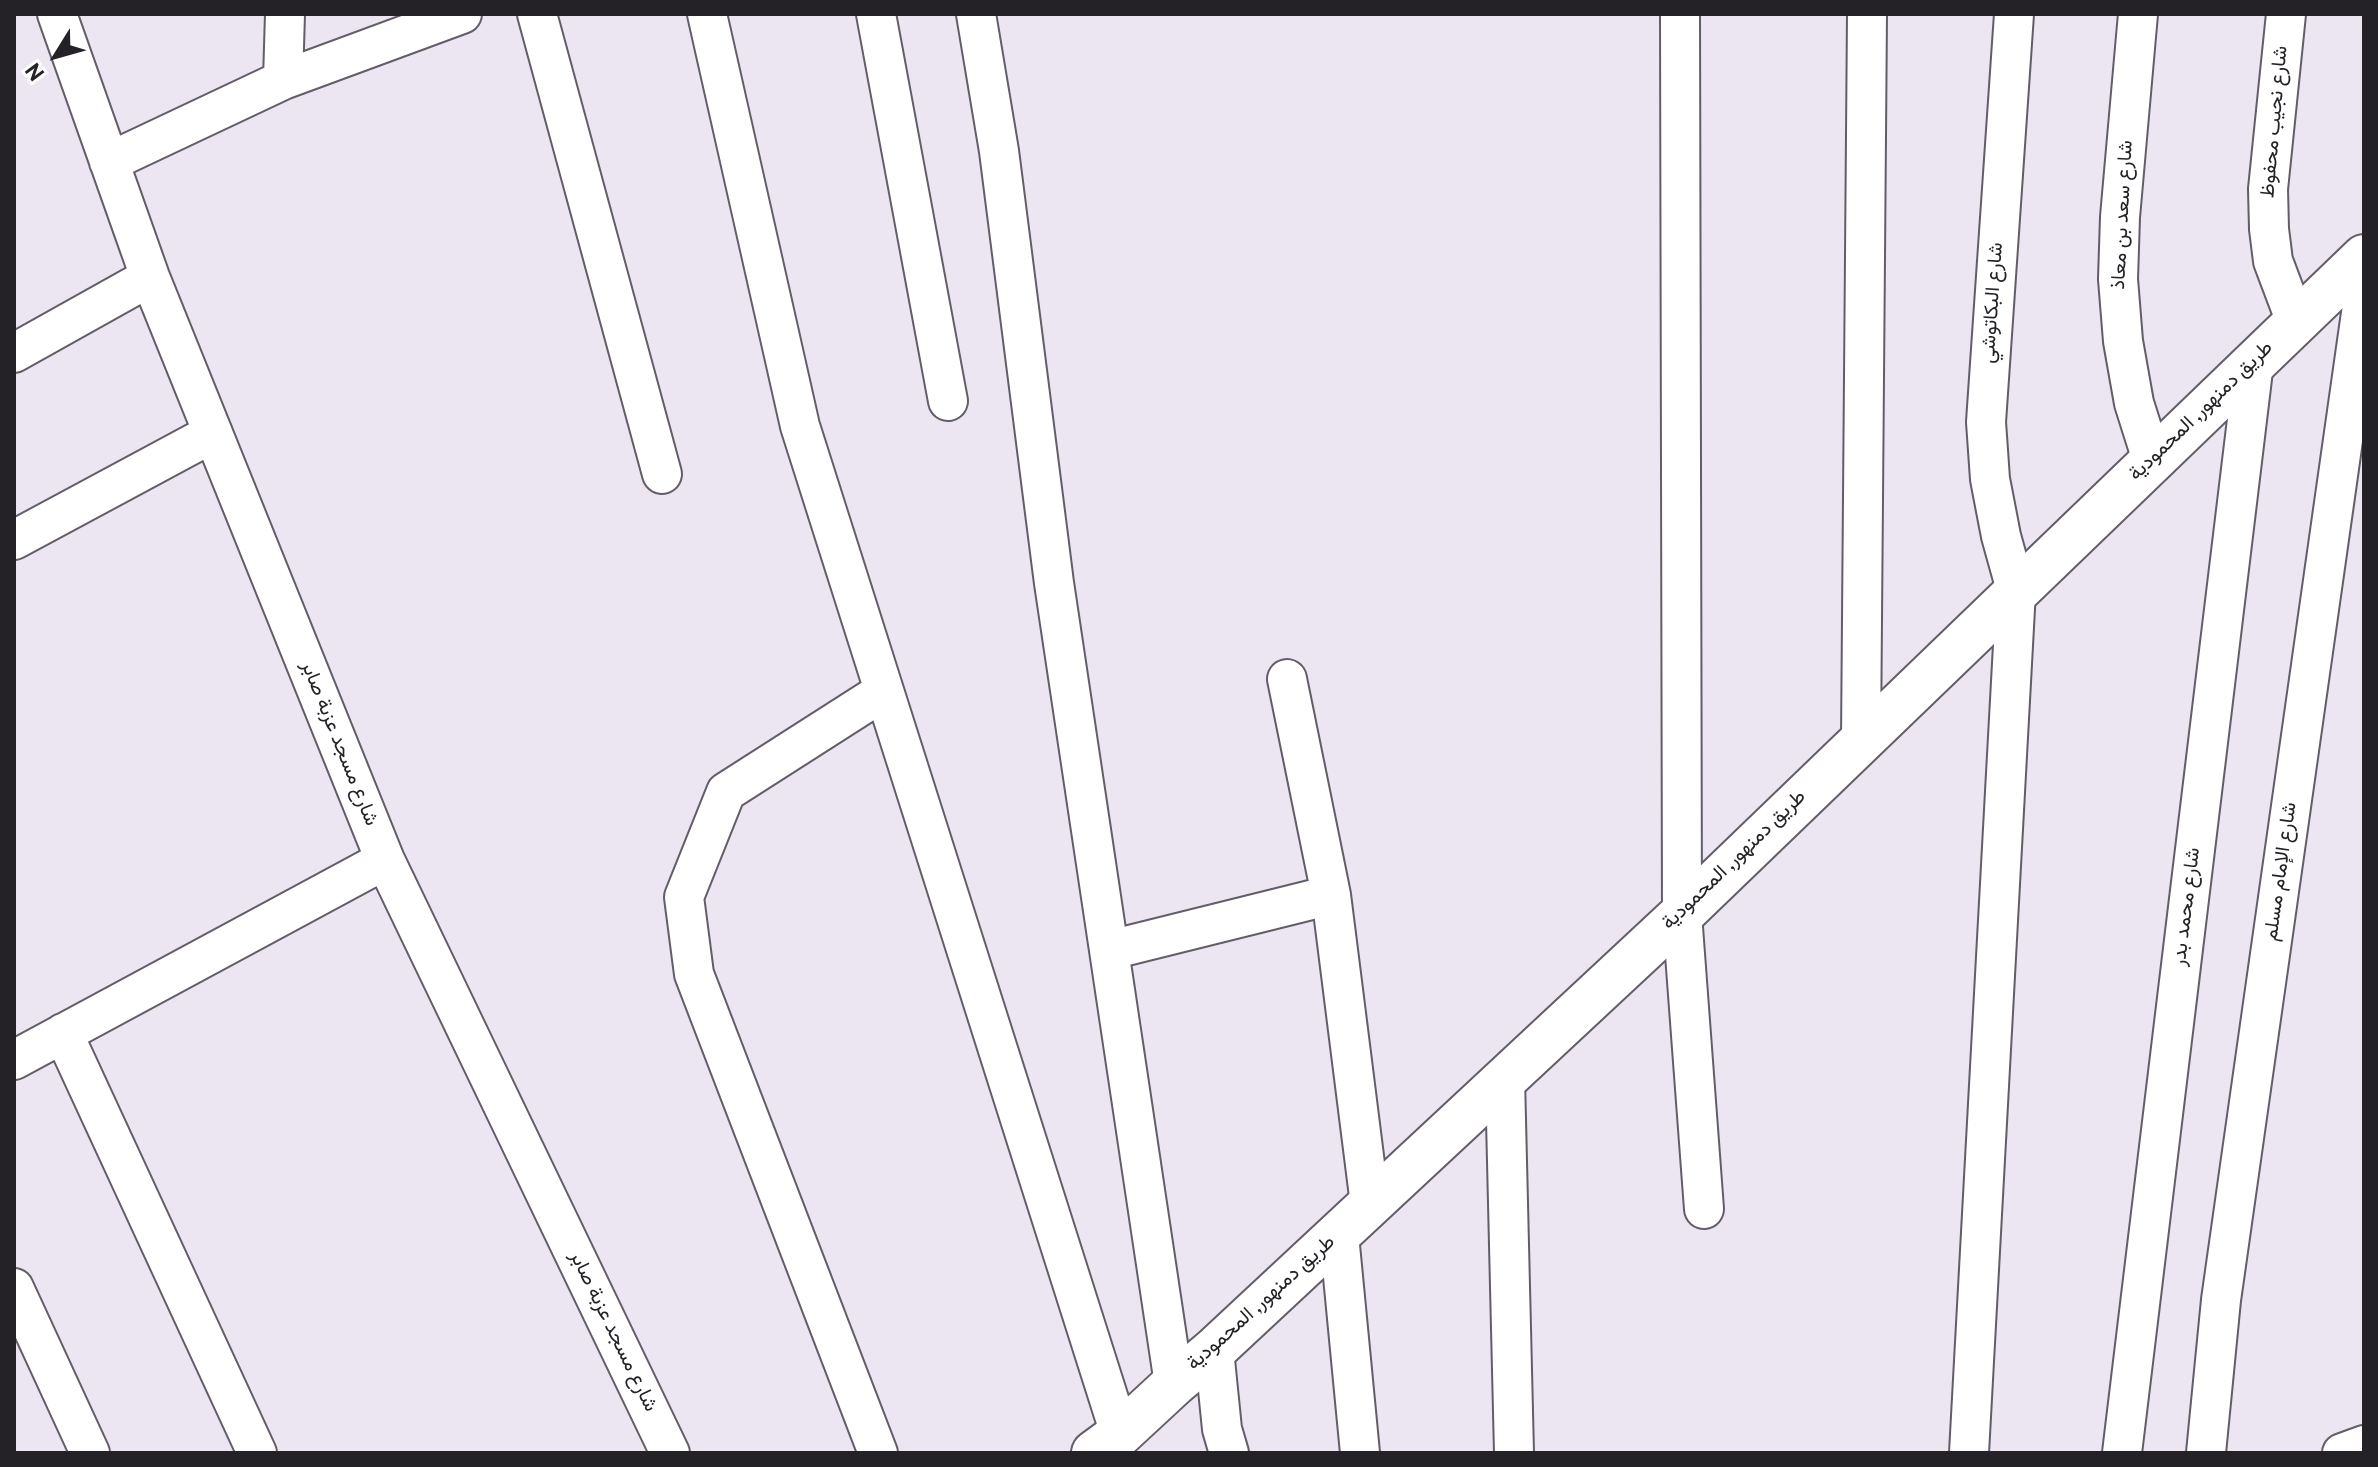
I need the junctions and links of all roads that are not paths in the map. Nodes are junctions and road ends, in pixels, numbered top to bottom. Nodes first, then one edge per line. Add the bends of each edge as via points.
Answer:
1 (57, 14) edge
2 (285, 14) edge
3 (462, 14) edge
4 (537, 14) edge
5 (707, 14) edge
6 (876, 14) edge
7 (976, 14) edge
8 (1680, 14) edge
9 (1867, 14) edge
10 (2014, 14) edge
11 (2138, 14) edge
12 (2286, 14) edge
13 (283, 80) junction
14 (109, 162) junction
15 (2364, 257) edge
16 (150, 277) junction
17 (2364, 292) edge
18 (2296, 322) junction
19 (14, 353) edge
20 (2254, 362) junction
21 (948, 401) dead end
22 (213, 433) junction
23 (2152, 460) junction
24 (662, 474) dead end
25 (14, 540) edge
26 (2016, 590) junction
27 (1287, 679) dead end
28 (884, 691) junction
29 (1861, 740) junction
30 (385, 860) junction
31 (1331, 895) junction
32 (1682, 914) junction
33 (1110, 950) junction
34 (63, 1033) junction
35 (14, 1060) edge
36 (1505, 1078) junction
37 (1370, 1204) junction
38 (1704, 1209) dead end
39 (1339, 1235) junction
40 (14, 1288) edge
41 (1214, 1350) junction
42 (1174, 1384) junction
43 (1107, 1444) edge
44 (2364, 1445) edge
45 (90, 1453) edge
46 (257, 1453) edge
47 (670, 1453) edge
48 (878, 1453) edge
49 (1229, 1453) edge
50 (1360, 1453) edge
51 (1514, 1453) edge
52 (1969, 1453) edge
53 (2122, 1453) edge
54 (2206, 1453) edge
55 (2342, 1453) edge

1 - 14 street, شارع مسجد عزبة صابر
2 - 13 street
3 - 13 street
4 - 24 street
5 - 28 street via 800,426
6 - 21 street
7 - 33 street
8 - 32 street
9 - 29 street
10 - 26 street, شارع البكاتوشي via 1986,422 1990,479
11 - 23 street, شارع سعد بن معاذ via 2118,279 2134,403
12 - 18 street, شارع نجيب محفوظ via 2268,189 2269,229 2273,261
13 - 14 street
14 - 16 street, شارع مسجد عزبة صابر
15 - 18 main road, طريق دمنهور, المحمودية
16 - 19 street
16 - 22 street, شارع مسجد عزبة صابر
17 - 54 street, شارع الإمام مسلم via 2221,1300
18 - 20 main road, طريق دمنهور, المحمودية
20 - 23 main road, طريق دمنهور, المحمودية
20 - 53 street, شارع محمد بدر
22 - 25 street
22 - 30 street, شارع مسجد عزبة صابر
23 - 26 main road, طريق دمنهور, المحمودية
26 - 29 main road, طريق دمنهور, المحمودية
26 - 52 street, شارع البكاتوشي
27 - 31 street
28 - 43 street
28 - 48 street via 726,792 684,897 694,974
29 - 32 main road, طريق دمنهور, المحمودية
30 - 34 street
30 - 47 street, شارع مسجد عزبة صابر
31 - 33 street
31 - 37 street
32 - 36 main road, طريق دمنهور, المحمودية
32 - 38 street
33 - 42 street
34 - 35 street
34 - 46 street
36 - 37 main road, طريق دمنهور, المحمودية
36 - 51 street
37 - 39 main road, طريق دمنهور, المحمودية
39 - 41 main road, طريق دمنهور, المحمودية
39 - 50 street
40 - 45 street
41 - 42 main road, طريق دمنهور, المحمودية
41 - 49 street
42 - 43 main road, طريق دمنهور, المحمودية
44 - 55 street

